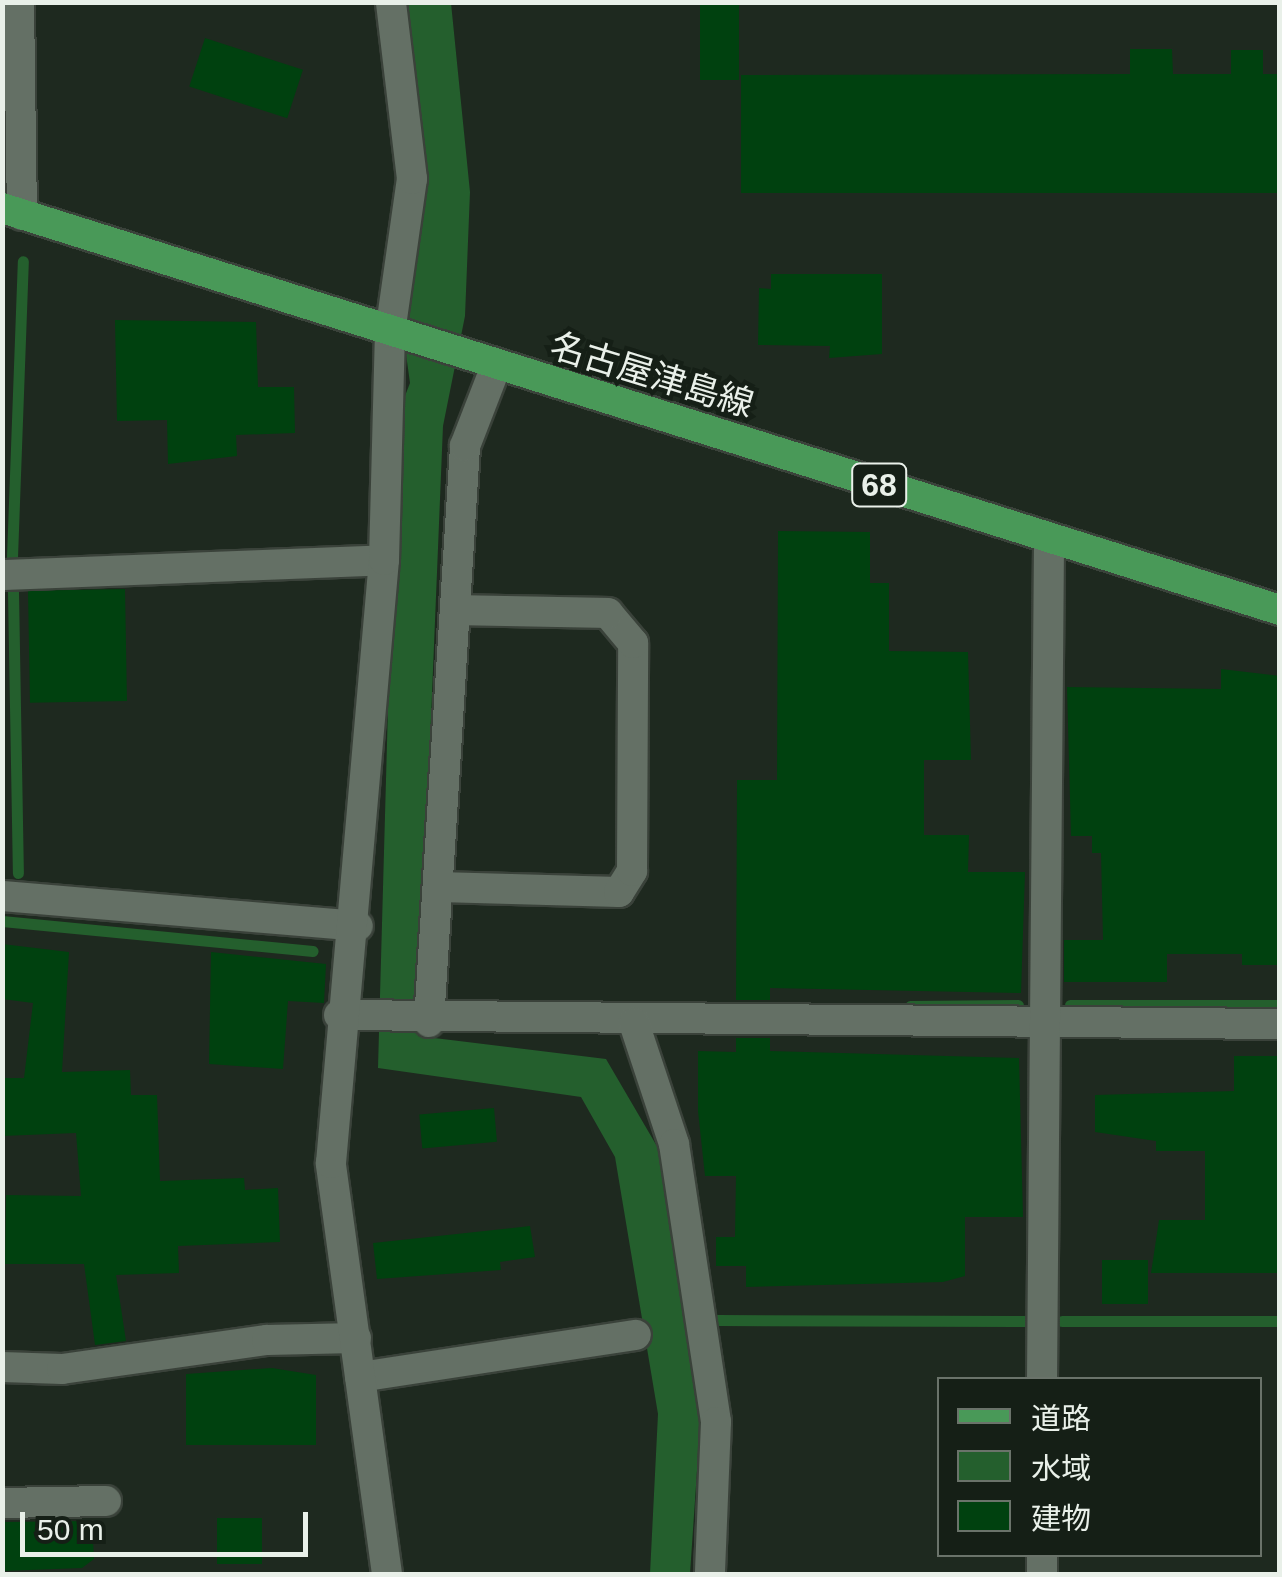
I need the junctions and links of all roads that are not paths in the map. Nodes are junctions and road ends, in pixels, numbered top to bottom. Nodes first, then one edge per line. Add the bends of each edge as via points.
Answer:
1 (20, 2) edge
2 (391, 2) edge
3 (12, 212) edge
4 (390, 332) junction
5 (487, 363) junction
6 (1050, 538) junction
7 (384, 560) junction
8 (2, 574) edge
9 (455, 610) junction
10 (1280, 610) edge
11 (439, 886) junction
12 (2, 896) edge
13 (358, 926) junction
14 (347, 1016) junction
15 (426, 1022) junction
16 (634, 1022) junction
17 (1044, 1023) junction
18 (1280, 1024) edge
19 (636, 1334) dead end
20 (356, 1338) junction
21 (2, 1366) edge
22 (360, 1377) junction
23 (1042, 1377) edge
24 (106, 1501) dead end
25 (2, 1503) edge
26 (387, 1574) edge
27 (710, 1574) edge

1 - 3 street
2 - 4 street via 412,180
3 - 4 main road, 名古屋津島線 / 68
4 - 5 main road, 名古屋津島線 / 68
4 - 7 street
5 - 6 main road, 名古屋津島線 / 68
5 - 9 street via 464,446
6 - 10 main road, 名古屋津島線 / 68
6 - 17 street
7 - 8 street
7 - 13 street
9 - 11 street
9 - 11 street via 608,614 633,643 632,871 619,892
11 - 15 street
12 - 13 street
13 - 14 street
14 - 15 street
14 - 20 street via 332,1163
15 - 16 street
16 - 17 street
16 - 27 street via 674,1144 716,1422
17 - 18 street
17 - 23 street
19 - 22 street
20 - 21 street via 267,1340 62,1369
20 - 22 street
22 - 26 street
24 - 25 street

